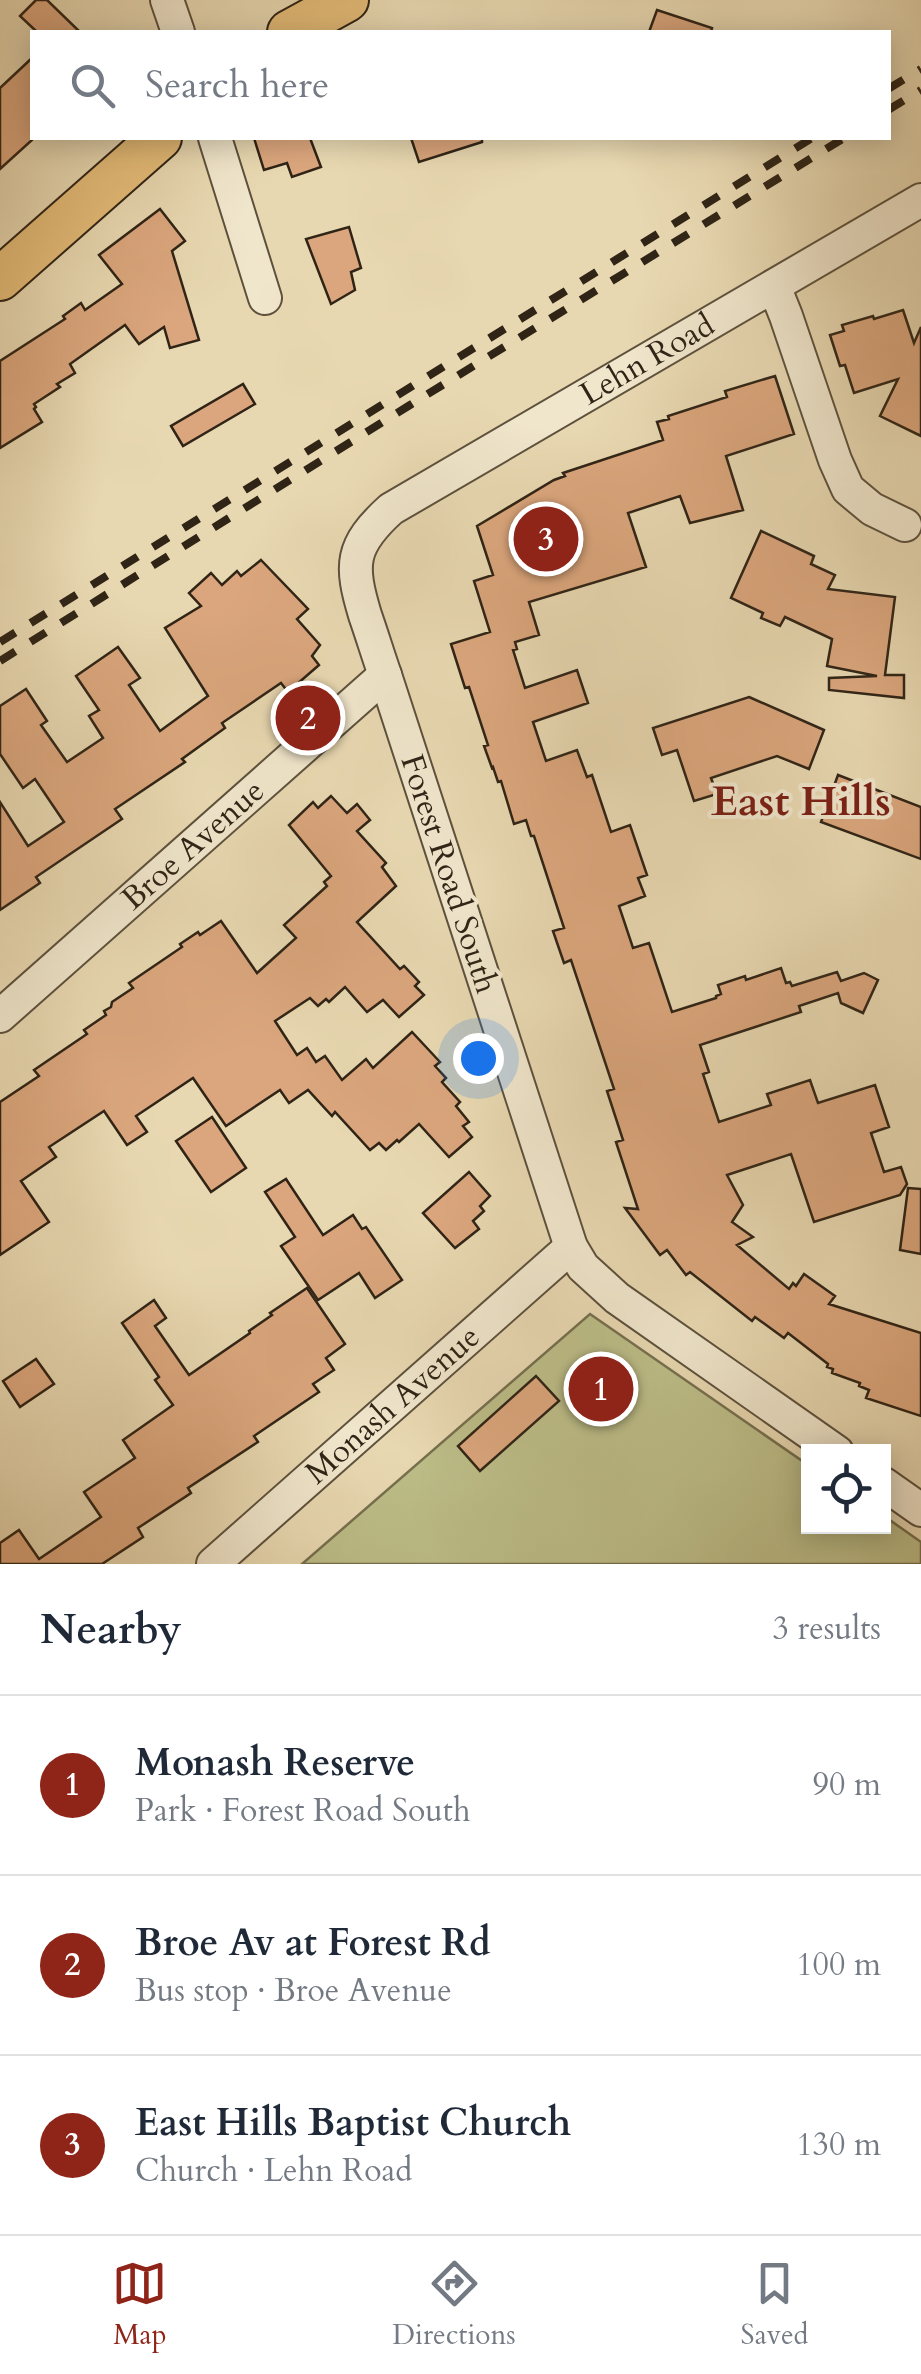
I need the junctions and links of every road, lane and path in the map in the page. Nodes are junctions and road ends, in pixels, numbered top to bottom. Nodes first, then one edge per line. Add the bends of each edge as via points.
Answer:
1 (167, 0) edge
2 (348, 0) edge
3 (177, 30) edge
4 (293, 30) edge
5 (158, 140) edge
6 (216, 140) edge
7 (921, 200) edge
8 (0, 279) edge
9 (774, 286) junction
10 (265, 298) dead end
11 (375, 524) joint
12 (905, 525) dead end
13 (384, 676) junction
14 (0, 1016) edge
15 (571, 1247) junction
16 (825, 1444) edge
17 (891, 1489) edge
18 (921, 1510) edge
19 (213, 1564) edge

1 - 3 street
2 - 4 main road
5 - 8 main road
6 - 10 street
7 - 9 street, Lehn Road
9 - 11 street, Lehn Road
9 - 12 street via 848,488
11 - 13 street, Forest Road South via 355,566
13 - 14 street, Broe Avenue
13 - 15 street, Forest Road South
15 - 16 street, Forest Road South via 616,1298
15 - 19 street, Monash Avenue
17 - 18 street

